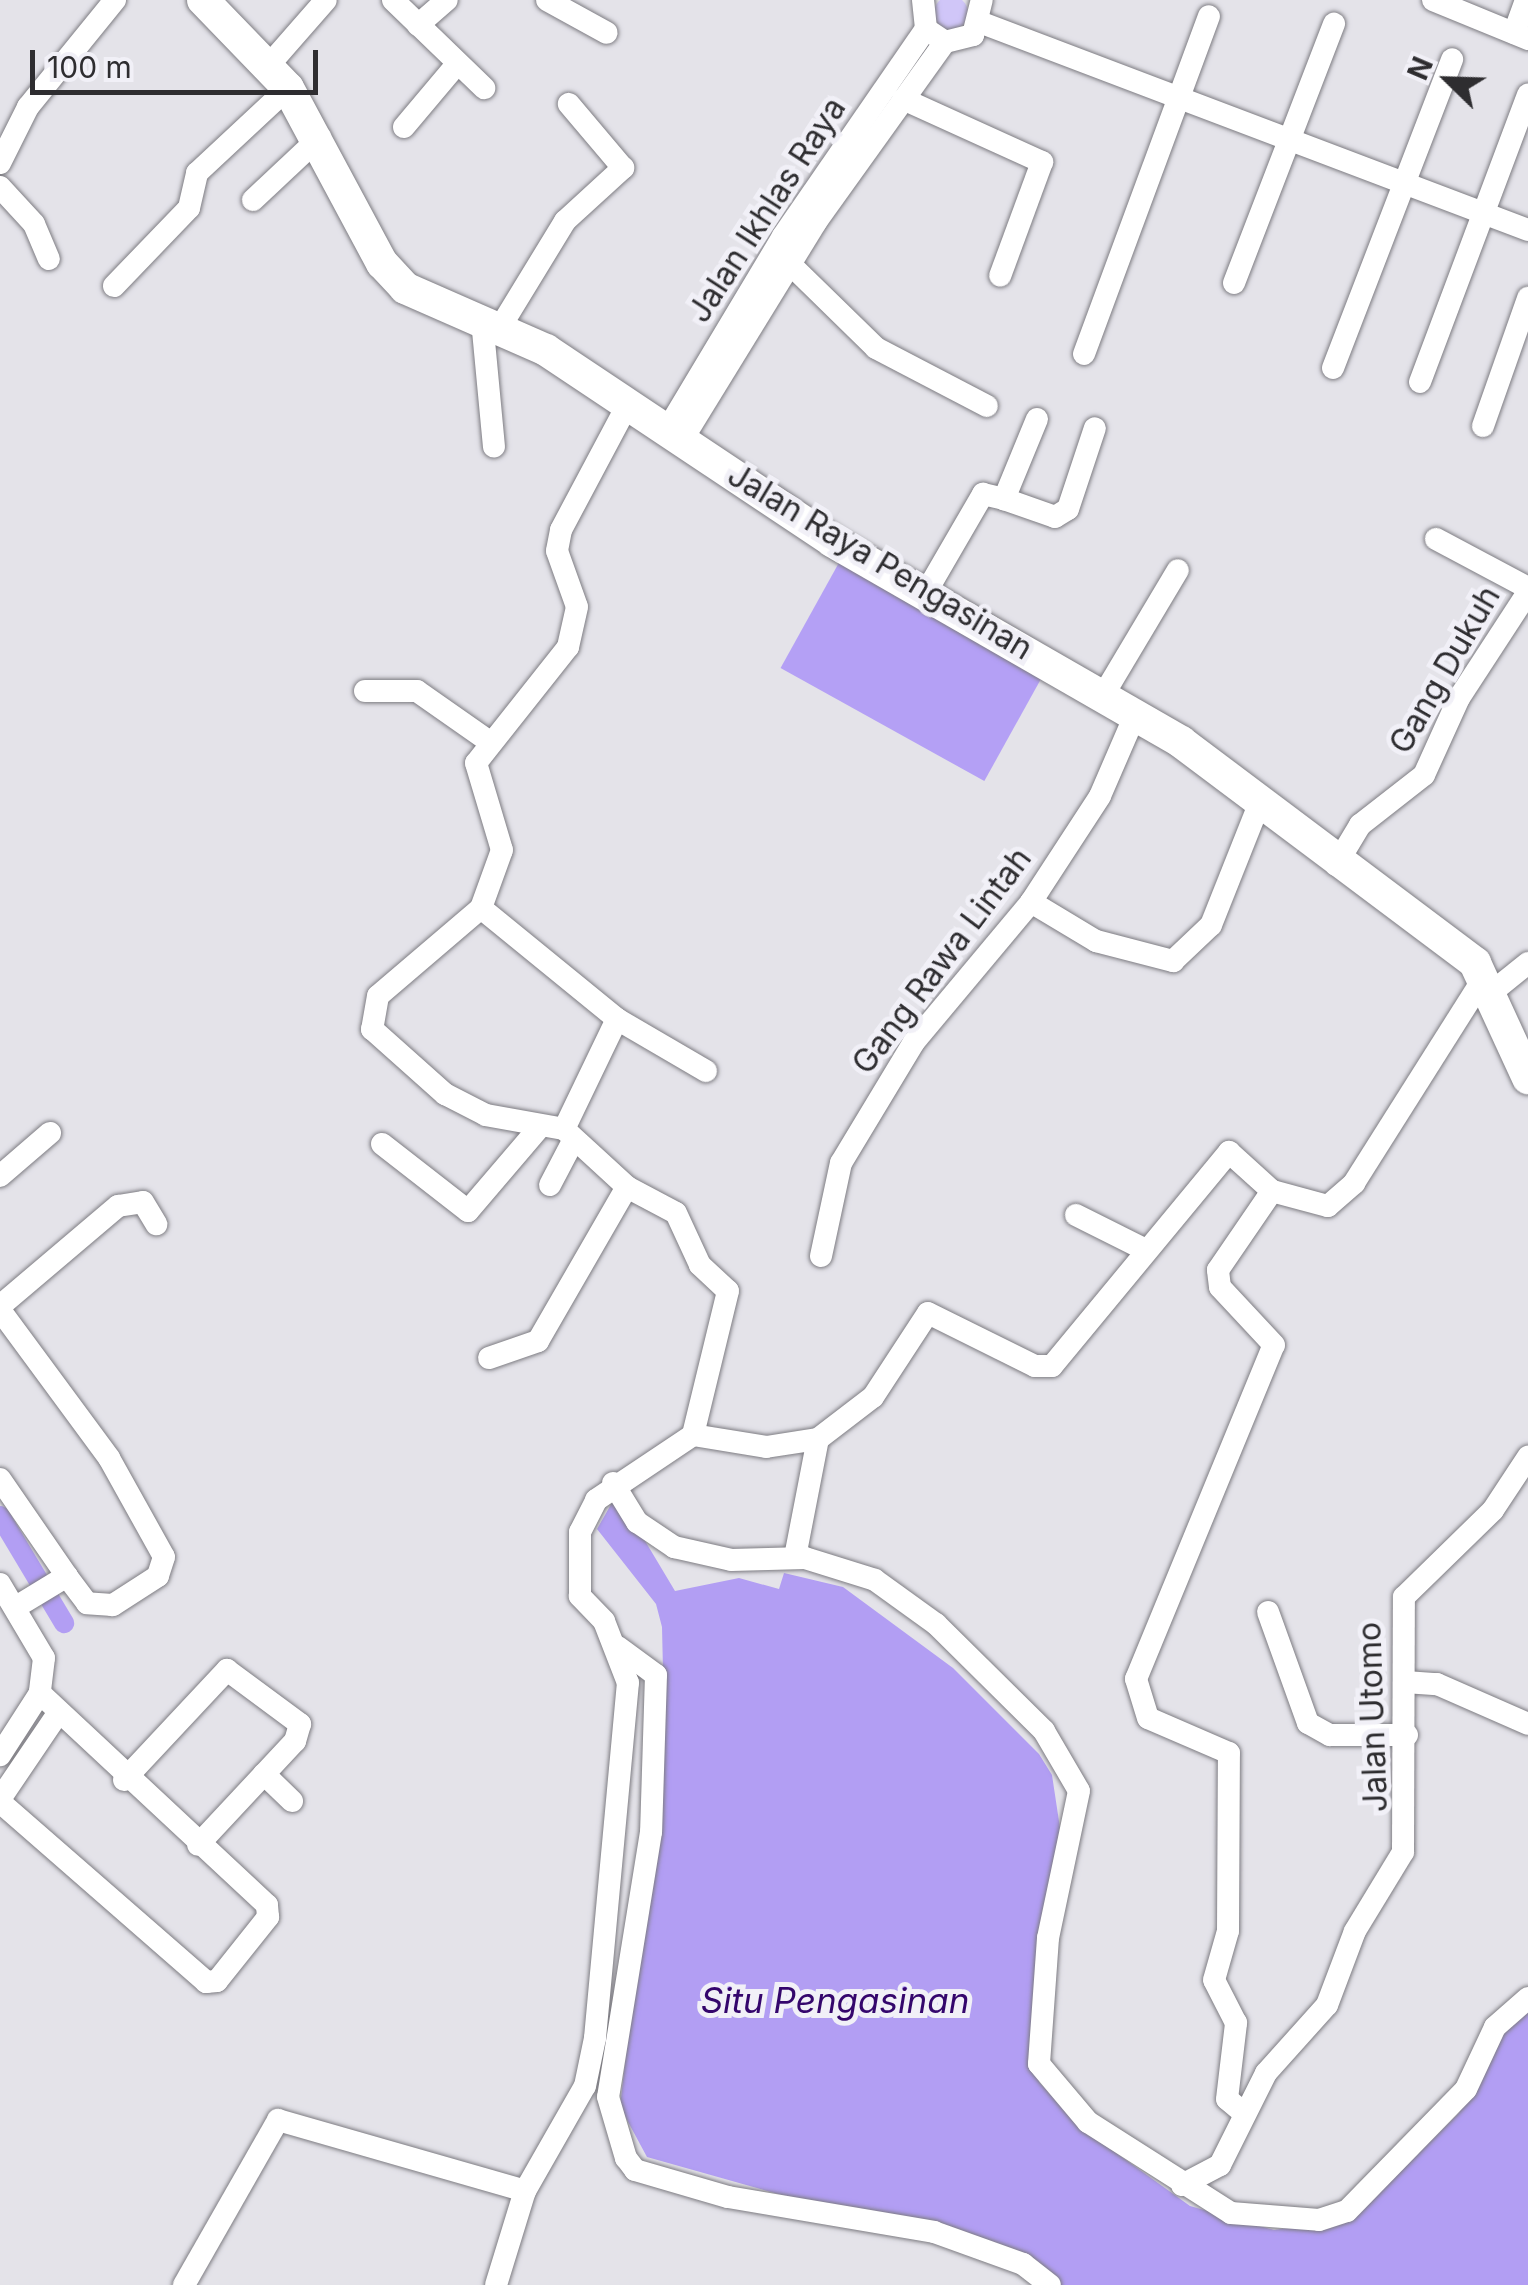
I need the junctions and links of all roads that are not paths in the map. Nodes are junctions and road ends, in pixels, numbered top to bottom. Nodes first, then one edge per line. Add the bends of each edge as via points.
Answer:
1 (115, 0) edge
2 (203, 0) edge
3 (326, 0) edge
4 (393, 0) edge
5 (447, 0) edge
6 (547, 0) edge
7 (1434, 0) edge
8 (1526, 0) edge
9 (982, 11) edge
10 (923, 16) edge
11 (1209, 16) dead end
12 (1334, 24) dead end
13 (418, 26) junction
14 (607, 32) dead end
15 (1521, 36) edge
16 (1452, 59) dead end
17 (457, 64) junction
18 (278, 76) junction
19 (484, 88) dead end
20 (1528, 94) edge
21 (1181, 96) junction
22 (902, 99) junction
23 (569, 104) dead end
24 (404, 127) dead end
25 (1292, 136) junction
26 (320, 137) junction
27 (0, 164) edge
28 (1406, 180) junction
29 (0, 187) edge
30 (253, 200) dead end
31 (1486, 212) junction
32 (1528, 230) edge
33 (50, 260) dead end
34 (790, 264) junction
35 (1000, 276) dead end
36 (1234, 284) dead end
37 (114, 286) dead end
38 (1528, 298) edge
39 (491, 323) junction
40 (1084, 354) dead end
41 (1333, 368) dead end
42 (1420, 382) dead end
43 (629, 402) junction
44 (987, 406) dead end
45 (1037, 419) dead end
46 (1483, 426) dead end
47 (1095, 428) dead end
48 (674, 435) junction
49 (494, 446) dead end
50 (1004, 499) junction
51 (1436, 539) dead end
52 (1178, 570) dead end
53 (1528, 590) edge
54 (926, 594) junction
55 (365, 690) dead end
56 (1104, 694) junction
57 (1136, 713) junction
58 (487, 740) junction
59 (1258, 807) junction
60 (1336, 864) junction
61 (1031, 902) junction
62 (481, 908) junction
63 (1528, 963) edge
64 (1488, 984) junction
65 (616, 1019) junction
66 (706, 1071) dead end
67 (1528, 1078) edge
68 (540, 1128) junction
69 (50, 1133) dead end
70 (568, 1136) junction
71 (382, 1144) dead end
72 (0, 1176) edge
73 (550, 1185) dead end
74 (626, 1187) junction
75 (1272, 1191) junction
76 (1076, 1215) dead end
77 (156, 1224) dead end
78 (1146, 1250) junction
79 (821, 1256) dead end
80 (0, 1308) edge
81 (489, 1358) dead end
82 (693, 1435) junction
83 (818, 1438) junction
84 (1528, 1458) edge
85 (0, 1480) edge
86 (613, 1484) junction
87 (795, 1557) junction
88 (0, 1584) edge
89 (69, 1585) junction
90 (22, 1604) junction
91 (1268, 1612) dead end
92 (618, 1647) junction
93 (1405, 1682) junction
94 (40, 1693) junction
95 (59, 1712) junction
96 (1528, 1724) edge
97 (1406, 1735) junction
98 (0, 1755) edge
99 (264, 1774) junction
100 (124, 1780) junction
101 (0, 1800) edge
102 (292, 1801) dead end
103 (198, 1845) junction
104 (1528, 1998) edge
105 (1245, 2114) junction
106 (1182, 2185) junction
107 (525, 2191) junction
108 (184, 2285) edge
109 (496, 2285) edge
110 (1050, 2285) edge

1 - 27 street via 28,108
2 - 18 main road, Jalan Raya Pengasinan
3 - 18 street
4 - 13 street
5 - 13 street
6 - 14 street
7 - 15 street
8 - 15 street
9 - 10 street, Jalan Ikhlas Raya
9 - 21 street
10 - 22 street
10 - 48 street, Jalan Ikhlas Raya via 783,236
11 - 21 street
12 - 25 street
13 - 17 street
16 - 28 street
17 - 19 street
17 - 24 street
18 - 26 main road, Jalan Raya Pengasinan
18 - 37 street via 197,173 189,208
20 - 31 street
21 - 25 street
21 - 40 street
22 - 34 street
22 - 35 street via 1042,162
23 - 39 street via 622,168 566,221
25 - 28 street
25 - 36 street
26 - 30 street
26 - 39 main road, Jalan Raya Pengasinan via 390,274
28 - 31 street
28 - 41 street
29 - 33 street via 34,224
31 - 32 street
31 - 42 street
34 - 44 street via 876,348
34 - 48 street
38 - 46 street
39 - 43 main road, Jalan Raya Pengasinan
39 - 49 street
43 - 48 main road, Jalan Raya Pengasinan
43 - 58 street via 561,530 557,551 578,607 568,646
45 - 50 street
47 - 50 street via 1064,514
48 - 54 main road, Jalan Raya Pengasinan
50 - 54 street via 983,494
51 - 53 street
52 - 56 street
53 - 60 street, Gang Dukuh via 1459,698 1424,776 1363,822
54 - 56 main road, Jalan Raya Pengasinan
55 - 58 street via 417,692
56 - 57 main road, Jalan Raya Pengasinan
57 - 59 main road, Jalan Raya Pengasinan
57 - 61 street, Gang Rawa Lintah via 1100,796
58 - 62 street via 473,774 502,850
59 - 60 main road, Jalan Raya Pengasinan
59 - 61 street via 1211,925 1173,961 1096,941
60 - 64 main road, Jalan Raya Pengasinan
61 - 79 street, Gang Rawa Lintah via 914,1042 841,1163
62 - 65 street
62 - 68 street via 378,996 372,1029 444,1094
63 - 64 street
64 - 67 main road
64 - 75 street via 1354,1183 1328,1206
65 - 66 street
65 - 70 street
68 - 70 street
68 - 71 street via 468,1211
69 - 72 street
70 - 73 street
70 - 74 street
74 - 81 street via 538,1341
74 - 82 street via 676,1213 700,1265 728,1290
75 - 78 street via 1248,1160 1222,1156
75 - 105 street via 1218,1270 1220,1287 1274,1345 1136,1679 1148,1718 1229,1753 1228,1931 1214,1980 1236,2023 1228,2099
76 - 78 street
77 - 80 street via 142,1202 118,1206
78 - 83 street via 1061,1360 1044,1368 928,1313 873,1397
80 - 89 street via 109,1458 164,1557 158,1576 114,1605
82 - 83 street via 766,1447
82 - 86 street
83 - 87 street
84 - 93 street, Jalan Utomo via 1494,1510 1404,1596
85 - 89 street
86 - 87 street via 636,1522 674,1547 731,1560
86 - 92 street via 584,1520 579,1586
87 - 106 street via 852,1567 936,1624 1069,1760 1080,1791 1048,1938 1039,2064 1088,2122
88 - 90 street
89 - 90 street
90 - 94 street via 44,1658
91 - 97 street via 1282,1672 1316,1730
92 - 107 street via 628,1682 595,2038 578,2102
92 - 110 street via 656,1676 651,1832 608,2097 626,2158 635,2170 728,2197 934,2232 1023,2264
93 - 96 street via 1436,1684
93 - 97 street, Jalan Utomo
94 - 95 street
94 - 98 street
95 - 100 street
95 - 101 street
97 - 105 street, Jalan Utomo via 1408,1839 1354,1931 1327,2006 1266,2074
99 - 100 street via 302,1729 232,1670
99 - 102 street
99 - 103 street
100 - 103 street
101 - 103 street via 212,1983 270,1910
104 - 106 street via 1495,2027 1466,2089 1346,2212 1319,2220 1231,2213
105 - 106 street via 1220,2164
107 - 108 street via 278,2120
107 - 109 street

